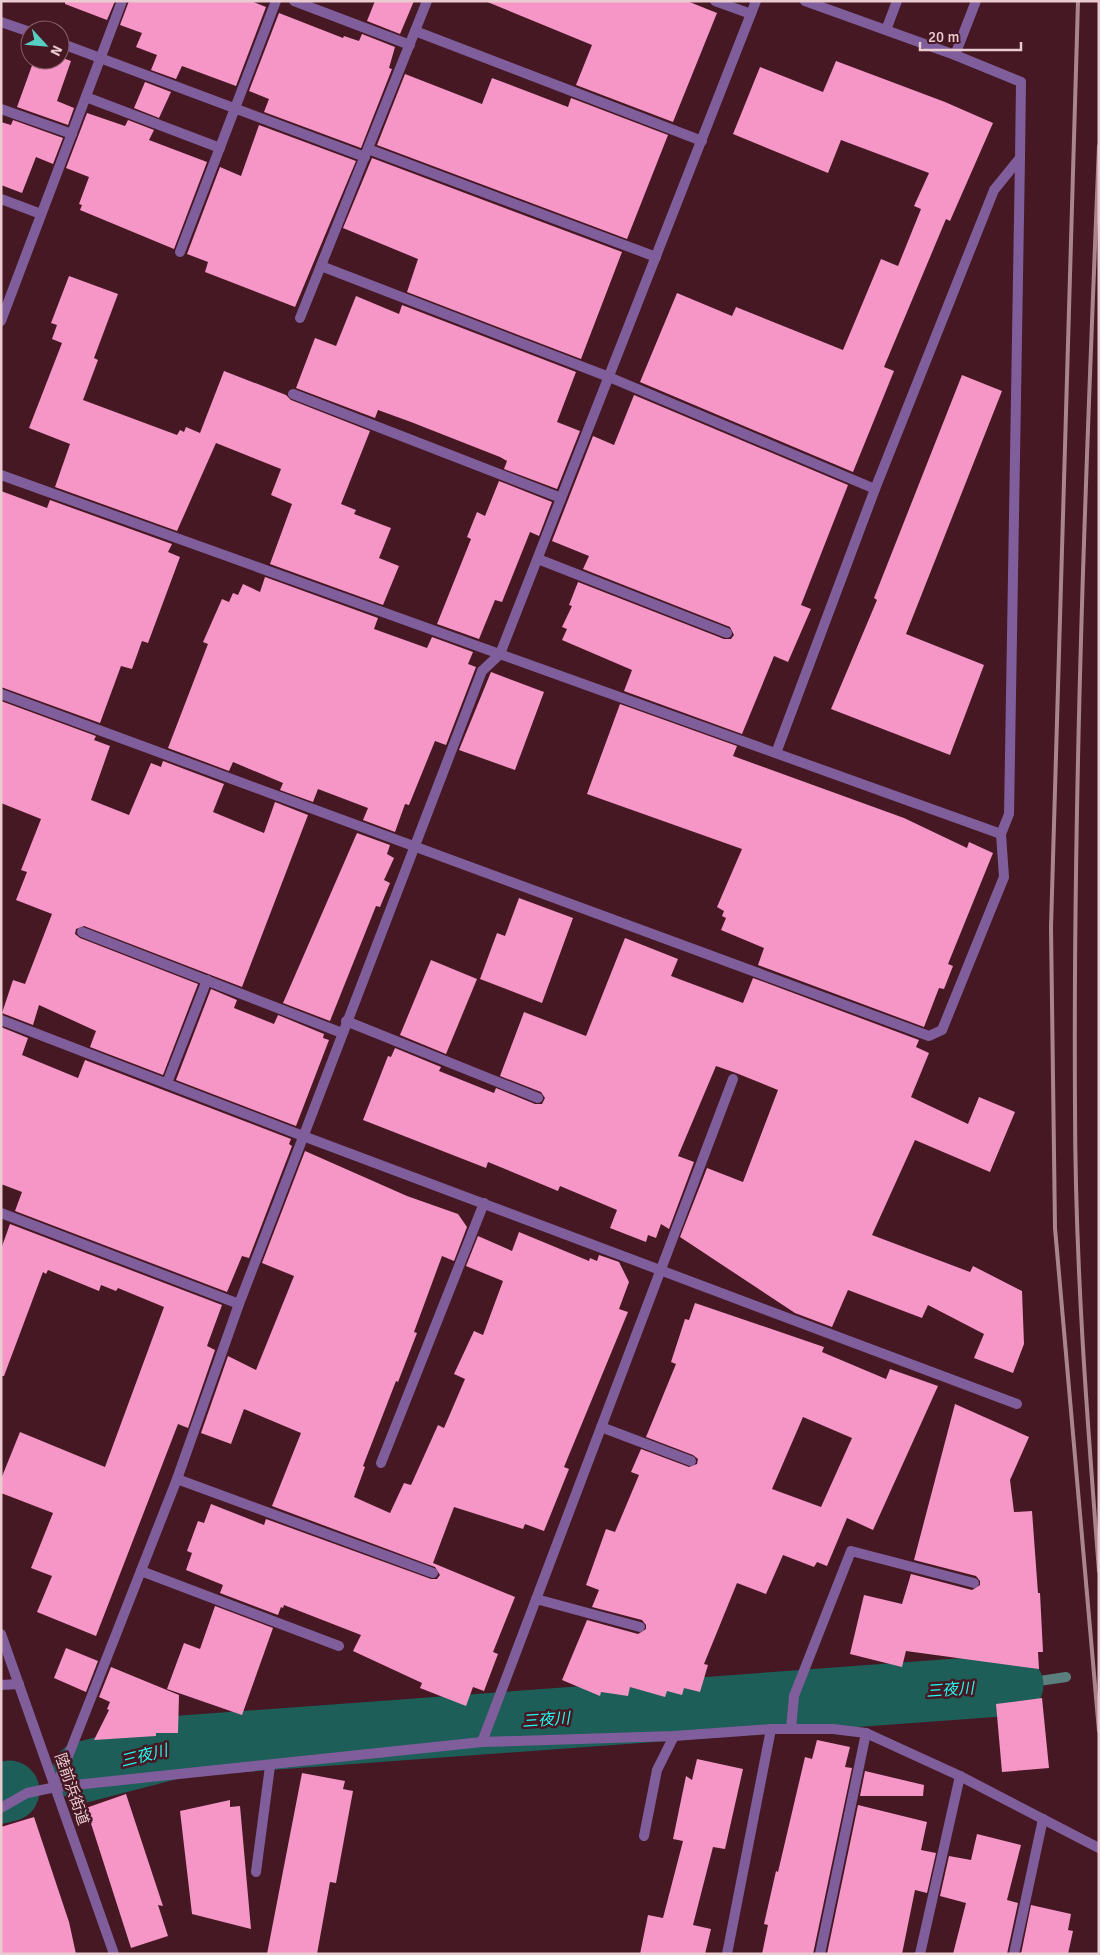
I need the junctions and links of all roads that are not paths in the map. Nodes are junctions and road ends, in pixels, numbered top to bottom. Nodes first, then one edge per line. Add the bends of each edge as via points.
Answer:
1 (122, 1) edge
2 (276, 1) edge
3 (294, 1) edge
4 (427, 1) edge
5 (716, 1) edge
6 (756, 1) edge
7 (805, 1) edge
8 (897, 1) edge
9 (976, 1) edge
10 (825, 5) edge
11 (751, 14) junction
12 (1, 22) edge
13 (20, 29) edge
14 (886, 30) junction
15 (416, 31) junction
16 (410, 44) junction
17 (70, 46) edge
18 (955, 55) junction
19 (101, 57) junction
20 (86, 97) junction
21 (236, 108) junction
22 (1, 109) edge
23 (72, 134) junction
24 (702, 141) junction
25 (220, 148) junction
26 (366, 153) junction
27 (1020, 158) junction
28 (1, 199) edge
29 (42, 214) junction
30 (180, 252) dead end
31 (656, 257) junction
32 (321, 266) junction
33 (300, 318) dead end
34 (1, 321) edge
35 (609, 378) junction
36 (293, 394) dead end
37 (1, 475) edge
38 (875, 489) junction
39 (561, 498) junction
40 (538, 559) junction
41 (727, 633) dead end
42 (500, 654) junction
43 (1, 694) edge
44 (776, 753) junction
45 (1001, 834) junction
46 (414, 847) junction
47 (82, 932) dead end
48 (207, 980) junction
49 (1, 1020) edge
50 (346, 1021) junction
51 (342, 1033) junction
52 (733, 1079) dead end
53 (167, 1083) junction
54 (538, 1098) dead end
55 (303, 1136) junction
56 (484, 1203) junction
57 (1, 1213) edge
58 (661, 1269) junction
59 (238, 1304) junction
60 (1017, 1404) dead end
61 (602, 1427) junction
62 (691, 1461) dead end
63 (381, 1463) dead end
64 (177, 1479) junction
65 (141, 1571) junction
66 (433, 1573) dead end
67 (974, 1583) dead end
68 (536, 1600) junction
69 (640, 1627) dead end
70 (1, 1634) edge
71 (340, 1646) dead end
72 (19, 1684) junction
73 (1, 1685) edge
74 (770, 1729) junction
75 (791, 1729) junction
76 (866, 1733) junction
77 (674, 1736) junction
78 (482, 1742) junction
79 (270, 1766) junction
80 (960, 1776) junction
81 (56, 1787) junction
82 (1, 1808) edge
83 (1043, 1819) junction
84 (644, 1836) dead end
85 (1099, 1848) edge
86 (256, 1872) dead end
87 (114, 1954) edge
88 (727, 1954) edge
89 (820, 1954) edge
90 (920, 1954) edge
91 (1014, 1954) edge

1 - 19 street
2 - 21 street
3 - 16 street
4 - 15 street
5 - 11 street
6 - 11 street
7 - 10 street
8 - 14 street
9 - 18 street
10 - 14 street
11 - 24 street
12 - 13 street
14 - 18 street
15 - 16 street
15 - 24 street
16 - 26 street
17 - 19 street
18 - 27 street via 1021,82
19 - 20 street
19 - 21 street
20 - 23 street
20 - 25 street
21 - 25 street
21 - 26 street
22 - 23 street
23 - 29 street
24 - 31 street
25 - 30 street
26 - 31 street
26 - 32 street
27 - 38 street via 994,190
27 - 45 street via 1009,814
28 - 29 street
29 - 34 street
31 - 35 street
32 - 33 street
32 - 35 street
35 - 38 street
35 - 39 street
36 - 39 street
37 - 42 street
38 - 44 street
39 - 40 street
40 - 41 street
40 - 42 street
42 - 44 street
42 - 46 street via 482,671
43 - 46 street
44 - 45 street
45 - 46 street via 1004,877 942,1030 929,1036
46 - 50 street
47 - 48 street
48 - 51 street
48 - 53 street
49 - 53 street
50 - 51 street
50 - 54 street
51 - 55 street
52 - 58 street
53 - 55 street
55 - 56 street
55 - 59 street
56 - 58 street
56 - 63 street
57 - 59 street
58 - 60 street
58 - 61 street
59 - 64 street
61 - 62 street
61 - 68 street
64 - 65 street
64 - 66 street
65 - 71 street
65 - 81 street
67 - 75 street via 851,1551 794,1696
68 - 69 street
68 - 78 street
70 - 72 street, 陸前浜街道
72 - 73 street
72 - 81 street, 陸前浜街道
74 - 75 street
74 - 77 street
74 - 88 street
75 - 76 street
76 - 80 street
76 - 89 street
77 - 78 street
77 - 84 street via 657,1770
78 - 79 street
79 - 81 street
79 - 86 street
80 - 83 street
80 - 90 street
81 - 82 street via 27,1793
81 - 87 street, 陸前浜街道
83 - 85 street
83 - 91 street

